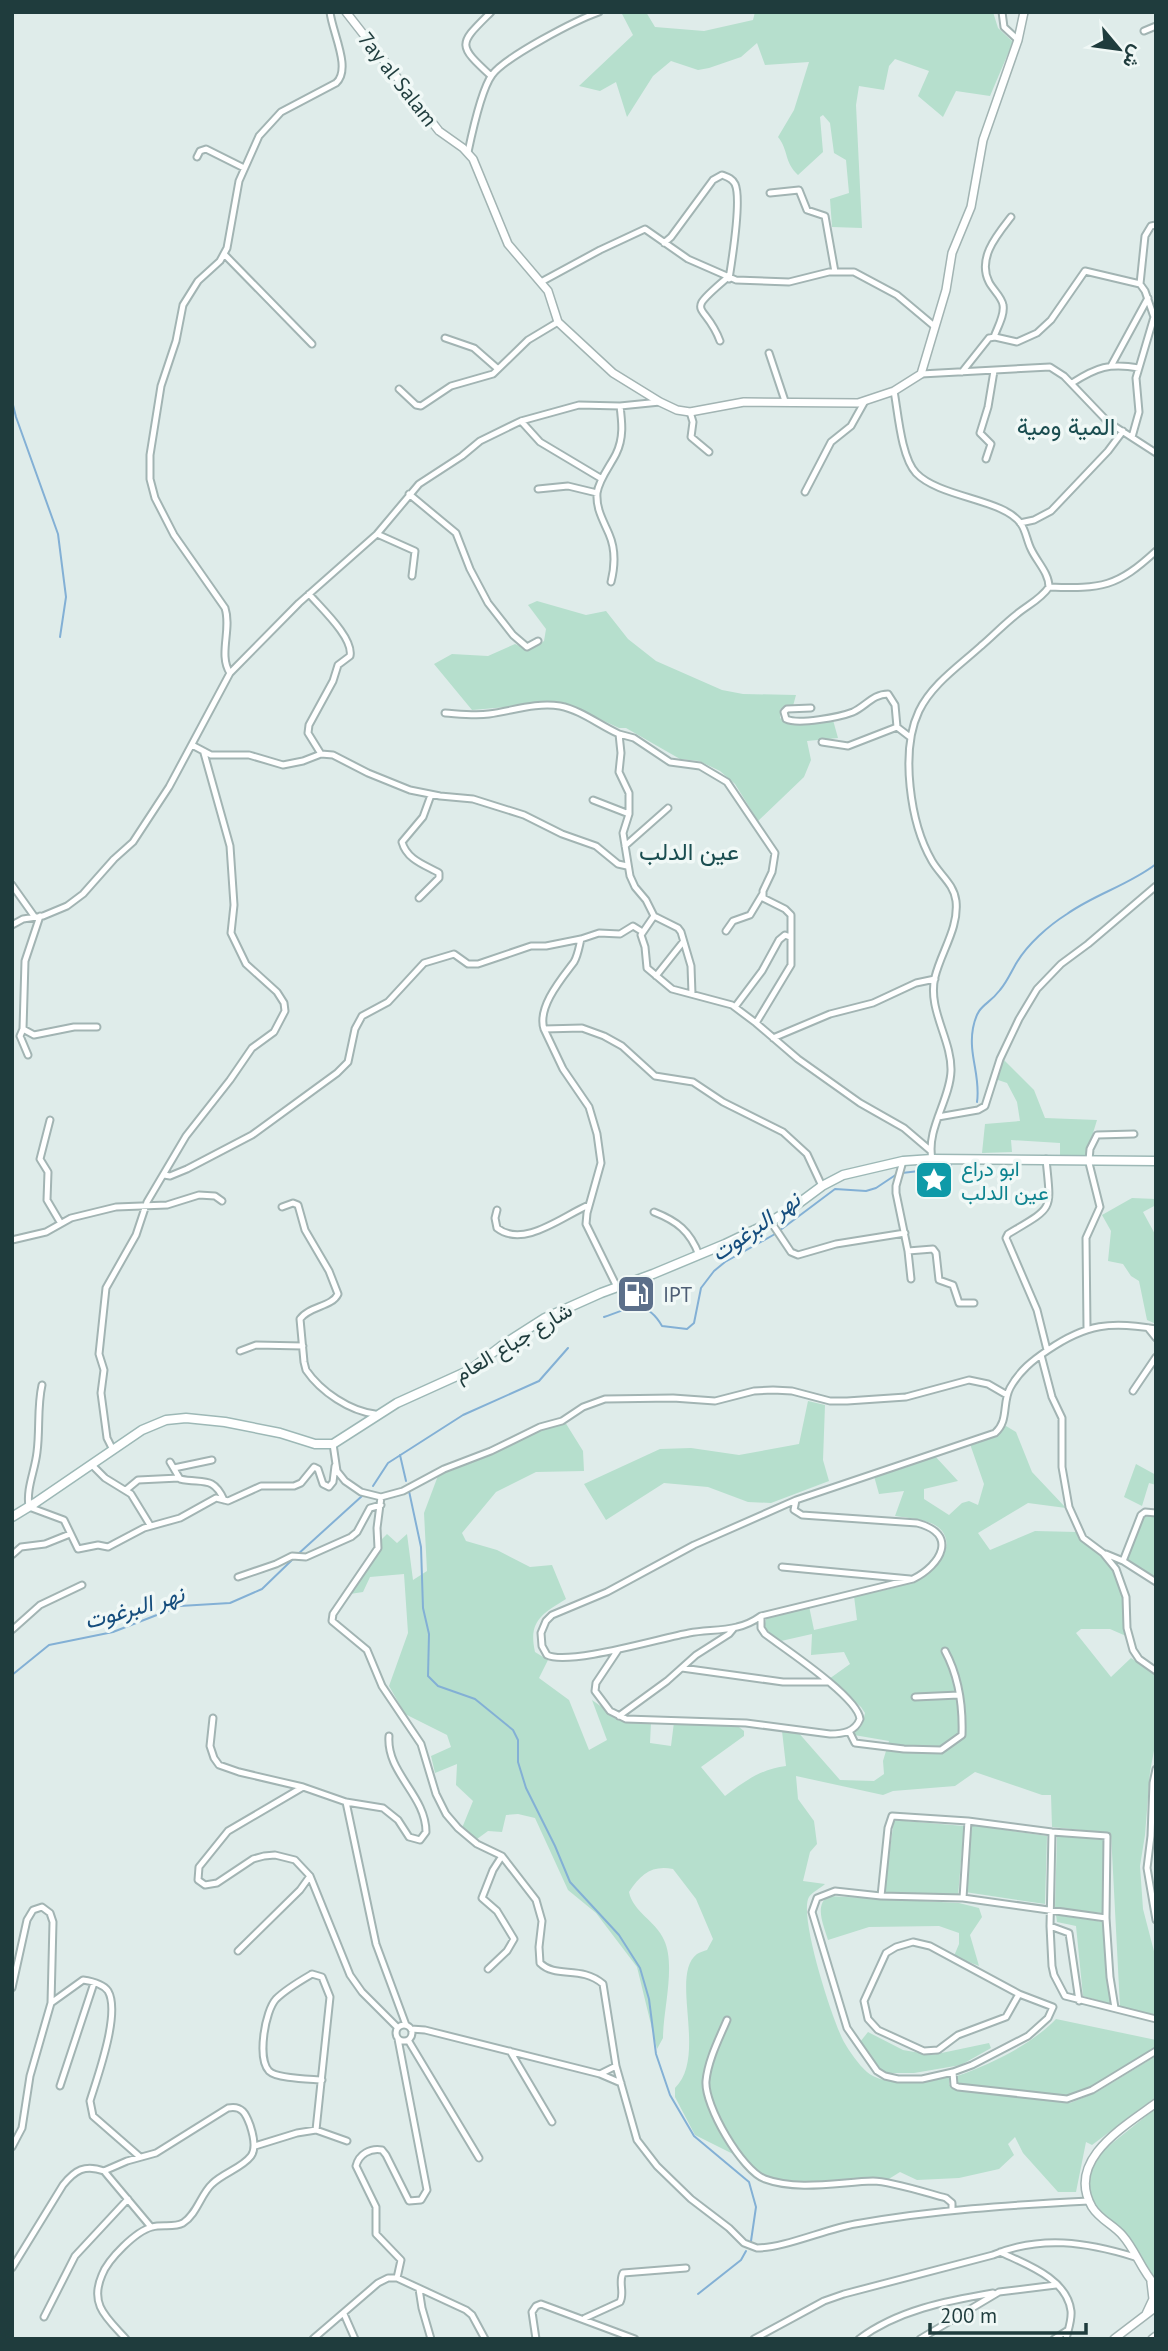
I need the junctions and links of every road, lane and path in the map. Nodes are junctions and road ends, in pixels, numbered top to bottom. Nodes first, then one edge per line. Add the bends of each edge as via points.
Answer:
1 (330, 12) edge
2 (346, 12) edge
3 (491, 12) edge
4 (598, 12) edge
5 (1002, 12) edge
6 (1024, 12) edge
7 (1156, 26) edge
8 (1144, 31) dead end
9 (1018, 40) junction
10 (491, 76) junction
11 (468, 152) junction
12 (197, 157) dead end
13 (244, 168) junction
14 (769, 193) dead end
15 (1011, 217) dead end
16 (1156, 225) edge
17 (671, 237) junction
18 (664, 243) junction
19 (670, 248) junction
20 (225, 255) junction
21 (835, 272) junction
22 (728, 278) junction
23 (541, 282) junction
24 (1140, 284) junction
25 (1148, 298) junction
26 (558, 322) junction
27 (934, 326) junction
28 (994, 337) junction
29 (445, 338) dead end
30 (1156, 338) edge
31 (1148, 339) junction
32 (720, 341) dead end
33 (312, 344) dead end
34 (769, 353) dead end
35 (1111, 366) junction
36 (1139, 368) junction
37 (498, 369) junction
38 (994, 370) junction
39 (962, 372) junction
40 (921, 374) junction
41 (1072, 383) junction
42 (398, 389) dead end
43 (894, 391) junction
44 (785, 401) junction
45 (865, 401) junction
46 (660, 402) junction
47 (620, 406) junction
48 (690, 412) junction
49 (521, 421) junction
50 (1123, 431) junction
51 (1132, 437) junction
52 (709, 452) dead end
53 (1156, 453) edge
54 (986, 459) dead end
55 (602, 479) junction
56 (538, 489) dead end
57 (805, 492) dead end
58 (597, 493) junction
59 (409, 494) junction
60 (1020, 523) junction
61 (377, 534) junction
62 (1156, 551) edge
63 (412, 576) dead end
64 (611, 582) dead end
65 (1049, 587) junction
66 (309, 594) junction
67 (538, 641) dead end
68 (230, 673) junction
69 (811, 708) dead end
70 (445, 713) dead end
71 (897, 727) junction
72 (619, 734) junction
73 (910, 737) junction
74 (822, 742) dead end
75 (192, 745) junction
76 (204, 753) junction
77 (321, 754) junction
78 (431, 795) junction
79 (593, 800) dead end
80 (668, 808) dead end
81 (629, 814) junction
82 (625, 846) junction
83 (627, 866) junction
84 (12, 885) edge
85 (1156, 886) edge
86 (762, 895) junction
87 (419, 898) dead end
88 (37, 916) junction
89 (654, 916) junction
90 (12, 925) edge
91 (642, 931) junction
92 (726, 931) dead end
93 (790, 937) junction
94 (581, 939) junction
95 (683, 942) junction
96 (656, 976) junction
97 (934, 979) junction
98 (692, 995) junction
99 (735, 1007) junction
100 (756, 1023) junction
101 (97, 1027) dead end
102 (23, 1029) junction
103 (544, 1029) junction
104 (773, 1038) junction
105 (28, 1055) dead end
106 (938, 1117) junction
107 (50, 1120) dead end
108 (1135, 1134) dead end
109 (931, 1155) junction
110 (1045, 1159) junction
111 (1089, 1159) junction
112 (1154, 1161) edge
113 (902, 1164) junction
114 (1156, 1171) edge
115 (164, 1175) junction
116 (822, 1186) junction
117 (222, 1200) dead end
118 (589, 1205) junction
119 (145, 1206) junction
120 (282, 1207) dead end
121 (497, 1210) dead end
122 (654, 1212) dead end
123 (60, 1222) junction
124 (774, 1225) junction
125 (905, 1233) junction
126 (12, 1240) edge
127 (908, 1251) junction
128 (699, 1255) junction
129 (911, 1279) dead end
130 (617, 1287) junction
131 (974, 1303) dead end
132 (1087, 1328) junction
133 (1148, 1328) junction
134 (1156, 1329) edge
135 (1156, 1338) edge
136 (303, 1346) junction
137 (1048, 1350) junction
138 (240, 1351) dead end
139 (1041, 1355) junction
140 (1156, 1357) edge
141 (42, 1385) dead end
142 (1133, 1391) dead end
143 (1007, 1395) junction
144 (375, 1414) junction
145 (333, 1444) junction
146 (113, 1451) junction
147 (212, 1460) dead end
148 (170, 1462) dead end
149 (335, 1463) junction
150 (92, 1465) junction
151 (174, 1468) junction
152 (179, 1478) junction
153 (126, 1490) junction
154 (381, 1497) junction
155 (224, 1500) junction
156 (796, 1500) junction
157 (381, 1504) junction
158 (29, 1507) junction
159 (1156, 1513) edge
160 (12, 1517) edge
161 (150, 1525) junction
162 (70, 1534) junction
163 (1104, 1553) junction
164 (12, 1555) edge
165 (1123, 1562) junction
166 (782, 1567) dead end
167 (238, 1577) dead end
168 (913, 1579) junction
169 (1156, 1582) edge
170 (82, 1585) dead end
171 (761, 1616) junction
172 (734, 1628) junction
173 (12, 1630) edge
174 (618, 1650) junction
175 (945, 1651) dead end
176 (682, 1668) junction
177 (1156, 1671) edge
178 (819, 1675) junction
179 (813, 1682) junction
180 (827, 1682) junction
181 (960, 1695) junction
182 (915, 1697) dead end
183 (619, 1716) junction
184 (213, 1718) dead end
185 (849, 1731) junction
186 (389, 1736) dead end
187 (1156, 1769) edge
188 (303, 1787) junction
189 (346, 1802) junction
190 (968, 1821) junction
191 (1052, 1832) junction
192 (502, 1856) junction
193 (310, 1876) junction
194 (300, 1890) junction
195 (315, 1893) junction
196 (881, 1896) junction
197 (963, 1898) junction
198 (1050, 1912) junction
199 (1106, 1918) junction
200 (1156, 1920) edge
201 (1050, 1926) junction
202 (238, 1951) dead end
203 (488, 1969) dead end
204 (94, 1983) junction
205 (12, 1988) edge
206 (1019, 1994) junction
207 (1065, 1996) junction
208 (1079, 2001) junction
209 (51, 2003) junction
210 (1054, 2007) junction
211 (1115, 2008) junction
212 (1156, 2019) edge
213 (727, 2020) dead end
214 (397, 2027) junction
215 (409, 2027) junction
216 (398, 2039) junction
217 (408, 2040) junction
218 (510, 2051) junction
219 (1156, 2051) edge
220 (616, 2066) junction
221 (953, 2072) junction
222 (600, 2074) junction
223 (322, 2080) junction
224 (621, 2082) junction
225 (60, 2086) dead end
226 (1156, 2103) edge
227 (552, 2122) dead end
228 (316, 2130) junction
229 (347, 2141) dead end
230 (254, 2146) junction
231 (12, 2147) edge
232 (140, 2157) junction
233 (479, 2158) dead end
234 (104, 2171) junction
235 (128, 2199) junction
236 (1089, 2201) junction
237 (952, 2210) junction
238 (150, 2227) junction
239 (1000, 2252) junction
240 (1135, 2258) junction
241 (12, 2268) edge
242 (686, 2268) dead end
243 (397, 2278) junction
244 (1153, 2283) edge
245 (1056, 2285) junction
246 (419, 2289) junction
247 (999, 2292) junction
248 (953, 2300) junction
249 (1156, 2307) edge
250 (344, 2314) junction
251 (956, 2316) junction
252 (1145, 2316) junction
253 (44, 2317) dead end
254 (585, 2318) junction
255 (1068, 2330) junction
256 (126, 2339) edge
257 (313, 2339) edge
258 (355, 2339) edge
259 (431, 2339) edge
260 (485, 2339) edge
261 (536, 2339) edge
262 (635, 2339) edge
263 (754, 2339) edge
264 (859, 2339) edge
265 (920, 2339) edge
266 (1054, 2339) edge
267 (1066, 2339) edge
268 (1114, 2339) edge

1 - 13 street via 343,64 341,79 275,117 259,136
2 - 11 street, 7ay al Salam via 439,131
3 - 10 street via 465,43 468,54
4 - 10 street via 520,52
5 - 9 street via 1004,27
6 - 9 street
7 - 8 street
9 - 27 street via 983,140 971,207 952,253
10 - 11 street
11 - 23 street, 7ay al Salam via 511,250
12 - 13 street via 206,149
13 - 20 street
14 - 21 street via 799,190 807,210 825,216
15 - 28 street via 996,236 986,261 987,279 1004,310
16 - 24 street via 1145,236
17 - 18 street
17 - 19 street
17 - 22 street via 713,180 729,177 737,191
18 - 19 street
18 - 23 street via 642,230
19 - 22 street
20 - 33 street
20 - 68 street via 198,281 180,314 161,386 148,469 155,498 174,535 225,608 225,662
21 - 22 street via 789,282
21 - 27 street via 854,272 883,286
22 - 32 street via 700,305
23 - 26 street, 7ay al Salam
24 - 25 street
24 - 28 street via 1085,271 1037,333 1017,342
25 - 31 street via 1154,317
25 - 35 street
26 - 37 street via 528,340
26 - 46 street via 613,373
27 - 40 street
28 - 39 street via 983,343
29 - 37 street via 474,348
30 - 31 street
31 - 36 street
34 - 44 street
35 - 36 street
35 - 41 street via 1092,370
36 - 51 street via 1139,411
37 - 42 street via 450,386 421,405
38 - 39 street
38 - 41 street via 1050,367
38 - 54 street via 980,433 991,444
39 - 40 street
40 - 43 street
41 - 50 street via 1108,422
43 - 45 street
43 - 60 street via 906,453 916,472
44 - 45 street
44 - 48 street via 738,402
45 - 57 street via 851,426 831,442
46 - 47 street
46 - 48 street
47 - 49 street via 579,405
47 - 55 street via 621,441
48 - 52 street via 691,436
49 - 55 street via 540,442
49 - 59 street via 480,442
50 - 51 street
50 - 60 street via 1051,511
51 - 53 street
55 - 58 street
56 - 58 street via 568,486
58 - 64 street via 599,514 614,554
59 - 61 street
59 - 67 street via 456,533 488,603 513,635 527,647
60 - 65 street
61 - 63 street via 415,551
61 - 66 street
62 - 65 street via 1115,582
65 - 73 street via 935,688
66 - 68 street
66 - 77 street via 351,650 338,665 309,725 308,733
68 - 75 street
69 - 71 street via 787,709 786,719 848,713 888,694 894,702
70 - 72 street via 481,715 511,708 559,706
71 - 73 street
71 - 74 street via 848,746
72 - 81 street via 619,772 629,793
72 - 86 street via 634,738 670,762 700,766 727,782 775,853
73 - 97 street via 918,825 933,864 953,890 956,903
75 - 76 street
75 - 88 street via 139,835 74,902
76 - 77 street via 249,755 283,765
76 - 115 street via 230,846 232,937 246,964 277,992 285,1012 274,1032 251,1048
77 - 78 street
78 - 83 street via 473,799 515,811 596,846
78 - 87 street via 423,817 402,842 417,862 439,873
79 - 81 street
80 - 82 street
81 - 82 street via 623,833
82 - 83 street
83 - 89 street
84 - 88 street
85 - 106 street via 1037,989 1005,1046 985,1106
86 - 92 street via 750,915 733,920
86 - 93 street via 789,912
88 - 90 street
88 - 102 street via 25,961
89 - 91 street
89 - 95 street via 678,928
91 - 94 street via 634,926 620,934 599,933
91 - 96 street via 645,965
93 - 99 street via 782,936
93 - 100 street via 791,965
94 - 103 street via 576,959 559,980 543,1014
94 - 115 street via 531,946 478,964 468,964 454,954 424,963 388,1002 362,1016 348,1062 337,1073 251,1135 187,1170
95 - 96 street
95 - 98 street via 691,966
96 - 98 street via 672,989
97 - 104 street
97 - 106 street via 951,1073
98 - 99 street
99 - 100 street
100 - 104 street
101 - 102 street via 34,1035
102 - 105 street via 20,1036
103 - 116 street via 582,1028 604,1036 655,1076 693,1082 783,1132 807,1154
103 - 118 street via 563,1069 589,1107 597,1135 601,1168
104 - 109 street via 834,1086 904,1128
106 - 109 street
107 - 123 street via 40,1159 48,1172 47,1200
108 - 111 street via 1097,1135
109 - 110 main road, شارع جباع العام
109 - 113 main road, شارع جباع العام
110 - 111 main road, شارع جباع العام
110 - 137 street via 1048,1206 1006,1238 1037,1310
111 - 112 main road, شارع جباع العام
111 - 132 street via 1100,1208 1086,1238
112 - 114 street
113 - 116 main road, شارع جباع العام via 843,1175
113 - 125 street via 896,1193
115 - 119 street
116 - 124 main road, شارع جباع العام
117 - 119 street via 199,1195
118 - 121 street via 552,1226 513,1234 497,1228
118 - 130 street via 588,1229
119 - 123 street
119 - 146 street via 136,1235 103,1299 101,1393
120 - 136 street via 298,1205 305,1230 338,1294 335,1300 301,1317
122 - 128 street via 681,1225
123 - 126 street via 46,1232
124 - 125 street via 791,1252 798,1255
124 - 128 main road, شارع جباع العام
125 - 127 street
127 - 129 street
127 - 131 street via 933,1249 939,1280 954,1287 959,1303
128 - 130 main road, شارع جباع العام
130 - 144 main road, شارع جباع العام via 545,1318 470,1370
132 - 133 street via 1127,1324
132 - 137 street
133 - 134 street
133 - 135 street
136 - 138 street via 256,1345
136 - 144 street via 309,1374 344,1405
137 - 139 street
139 - 143 street via 1017,1376
139 - 163 street via 1062,1418 1062,1467 1069,1507 1083,1538
140 - 142 street
141 - 158 street
143 - 154 street via 969,1380 906,1397 847,1401 773,1390 715,1401 606,1399
143 - 156 street via 1004,1422 995,1433
144 - 145 main road, شارع جباع العام
145 - 146 main road via 186,1418 154,1423
145 - 149 street
146 - 150 main road
147 - 151 street
148 - 151 street
149 - 154 street via 350,1486
149 - 155 street via 329,1486 322,1483 314,1467 297,1485 261,1486
150 - 153 street
150 - 158 main road
151 - 152 street
152 - 153 street via 138,1480
152 - 155 street via 210,1482
153 - 161 street
154 - 157 street
155 - 161 street via 216,1498 180,1518
156 - 168 street via 794,1510 802,1515 917,1523 934,1530 942,1543 939,1558
156 - 174 street via 557,1612 541,1633 544,1653 553,1658
157 - 167 street via 370,1508 351,1537
157 - 192 street via 378,1548 331,1620 368,1650 382,1686 421,1744 446,1814 477,1844
158 - 160 main road
158 - 162 street via 62,1518
159 - 165 street via 1141,1515
161 - 162 street via 108,1548 78,1549
162 - 164 street via 21,1547
163 - 165 street
163 - 177 street via 1123,1586 1133,1650
165 - 169 street
166 - 168 street
168 - 171 street
170 - 173 street via 40,1605
171 - 172 street
171 - 178 street via 765,1634
172 - 174 street via 662,1638
172 - 176 street
174 - 183 street via 595,1691
175 - 181 street via 955,1669
176 - 179 street
176 - 183 street
178 - 179 street
178 - 180 street
179 - 180 street
180 - 185 street via 858,1709 860,1721
181 - 182 street
181 - 185 street via 962,1735 941,1750 855,1742
183 - 185 street via 746,1723 830,1734
184 - 188 street via 210,1746 219,1765
186 - 189 street via 391,1760 417,1802 427,1828 425,1836 418,1841 409,1837 383,1808
187 - 200 street via 1147,1868
188 - 189 street
188 - 193 street via 228,1831 198,1867 197,1875 201,1883 211,1885 253,1859 275,1855 295,1860
189 - 215 street via 376,1944
190 - 191 street
190 - 196 street via 892,1816
190 - 197 street
191 - 198 street
191 - 199 street via 1107,1836
192 - 203 street via 482,1900 497,1911 514,1939
192 - 220 street via 539,1906 540,1963 553,1970 587,1973 603,1984
193 - 194 street
193 - 195 street
194 - 195 street
194 - 202 street
195 - 214 street via 350,1975
196 - 197 street
196 - 221 street via 835,1891 822,1894 814,1904 847,2028 885,2076 922,2079
197 - 198 street
198 - 199 street
198 - 201 street
199 - 211 street
201 - 207 street via 1054,1975
201 - 208 street via 1069,1933
204 - 209 street via 83,1980
204 - 225 street
204 - 232 street via 109,1995 111,2021 90,2111
205 - 209 street via 27,1920 33,1910 42,1907 53,1922
206 - 206 street via 1006,2017 958,2035 938,2050 924,2050 878,2030 865,2008 867,1992 886,1954 913,1942 930,1945
206 - 210 street
207 - 208 street
207 - 210 street
208 - 211 street
209 - 231 street via 30,2076 22,2128
210 - 221 street via 1028,2036
211 - 212 street
213 - 237 street via 708,2070 706,2091 732,2145 759,2176 804,2184 876,2181 946,2197
214 - 215 street
214 - 216 street
215 - 217 street via 412,2035
215 - 218 street
216 - 217 street
216 - 243 street via 427,2190 421,2200 409,2201 382,2150 366,2152 356,2166 376,2207 376,2234 401,2260
217 - 233 street
218 - 222 street
218 - 227 street
219 - 221 street via 1092,2090 1063,2099 958,2087
220 - 222 street
220 - 224 street
222 - 224 street
223 - 223 street via 330,1997 322,1977 312,1974 275,2000 263,2042 270,2072
223 - 228 street
224 - 237 street via 633,2129 646,2153 691,2199 752,2247 851,2225
226 - 236 street via 1095,2153 1086,2184
228 - 229 street
228 - 230 street
230 - 232 street via 246,2113 232,2106 156,2153
230 - 238 street via 250,2158 210,2185 183,2223
232 - 234 street
234 - 235 street
234 - 241 street via 88,2167 72,2174
235 - 238 street
235 - 253 street via 75,2256
236 - 237 street
236 - 240 street via 1099,2217 1125,2238
238 - 256 street via 114,2257 97,2289 99,2306
239 - 240 street via 1024,2244 1065,2242
239 - 245 street
239 - 263 street via 824,2301
240 - 244 street
242 - 254 street via 623,2273 620,2302
243 - 246 street
243 - 250 street via 378,2283
244 - 252 street via 1153,2299
245 - 247 street
245 - 255 street via 1070,2305
246 - 259 street
246 - 260 street via 466,2310
247 - 248 street
247 - 251 street
248 - 251 street
248 - 264 street via 903,2315
249 - 252 street
250 - 257 street
250 - 258 street
251 - 265 street
252 - 268 street
254 - 261 street via 536,2305 531,2312
254 - 262 street
255 - 266 street
255 - 267 street

